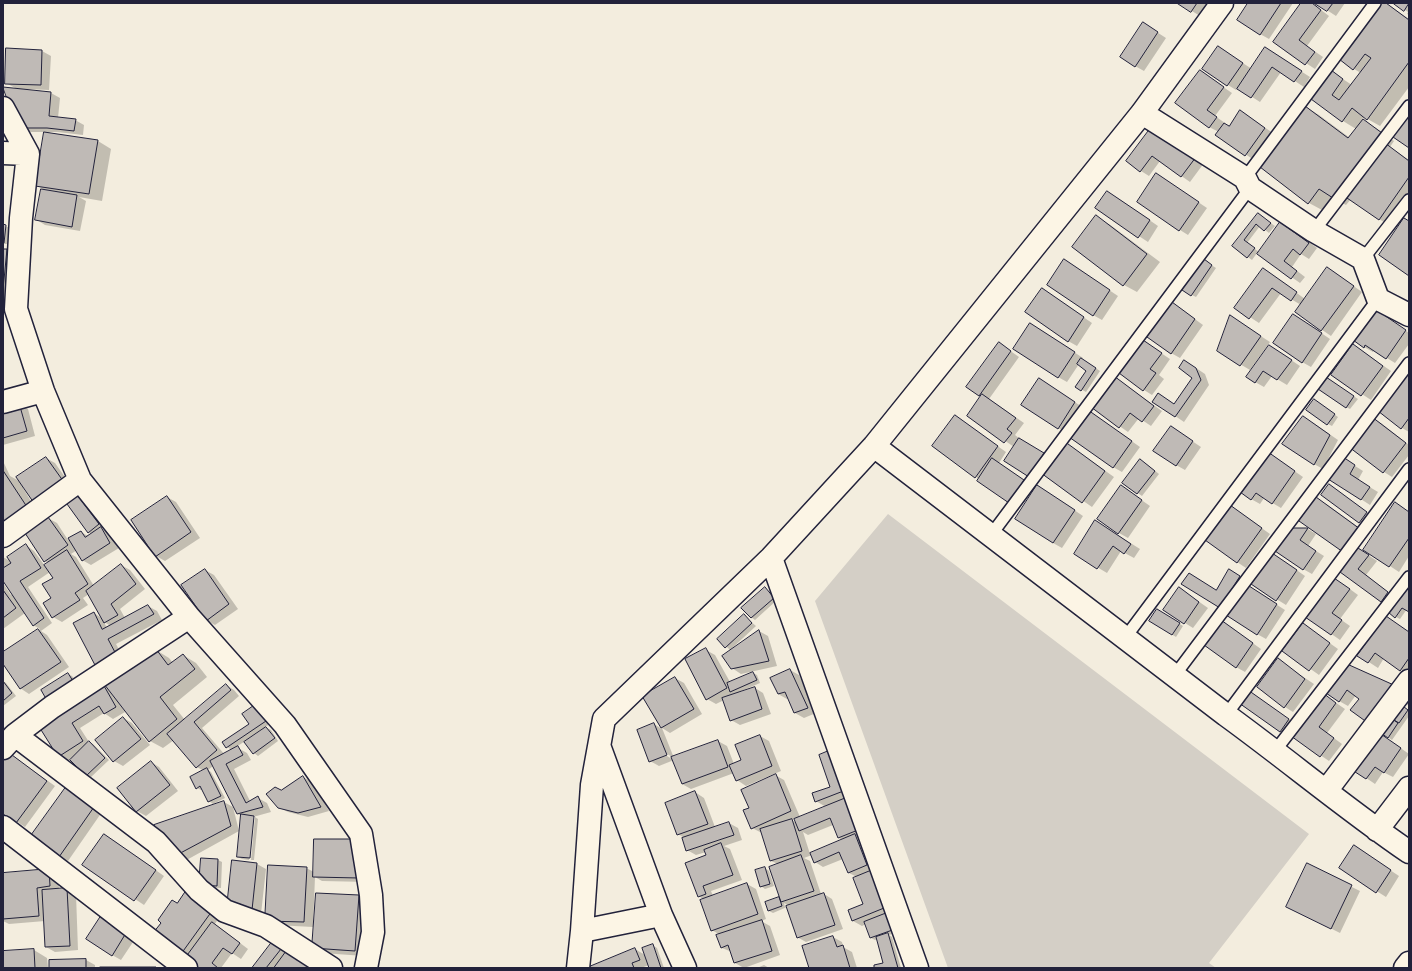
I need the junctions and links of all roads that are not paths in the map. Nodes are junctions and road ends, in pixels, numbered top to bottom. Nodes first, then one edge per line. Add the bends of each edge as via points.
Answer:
1 (1222, 3) edge
2 (1375, 3) edge
3 (1409, 106) edge
4 (3, 108) edge
5 (1142, 113) junction
6 (3, 153) edge
7 (28, 154) junction
8 (1248, 183) junction
9 (1409, 200) edge
10 (1314, 231) junction
11 (1362, 259) junction
12 (1378, 299) junction
13 (1409, 314) edge
14 (1409, 363) edge
15 (43, 391) junction
16 (3, 402) edge
17 (874, 446) junction
18 (1409, 469) edge
19 (80, 480) junction
20 (991, 535) junction
21 (3, 536) edge
22 (770, 558) junction
23 (1409, 577) edge
24 (190, 617) junction
25 (1125, 638) junction
26 (1175, 675) junction
27 (1409, 681) edge
28 (1226, 715) junction
29 (9, 741) edge
30 (599, 747) junction
31 (1275, 751) junction
32 (1409, 788) edge
33 (1326, 791) junction
34 (3, 826) edge
35 (1377, 830) junction
36 (27, 845) junction
37 (3, 848) edge
38 (1409, 852) edge
39 (661, 915) junction
40 (582, 931) junction
41 (1409, 963) edge
42 (186, 968) edge
43 (331, 968) edge
44 (366, 968) edge
45 (578, 968) edge
46 (685, 968) edge
47 (917, 968) edge
48 (1405, 968) edge

1 - 5 street
2 - 8 lane
3 - 10 lane
4 - 7 street
5 - 8 street
5 - 17 street
6 - 7 street
7 - 15 street via 21,218 16,310
8 - 10 street
8 - 20 lane
9 - 11 lane
10 - 11 street
11 - 12 street
12 - 13 street
12 - 25 lane
14 - 26 lane
15 - 16 street
15 - 19 street
17 - 20 street
17 - 22 street
18 - 28 lane
19 - 21 street
19 - 24 street
20 - 25 street
22 - 30 street via 604,720
22 - 47 street
23 - 31 lane
24 - 29 street via 52,707
24 - 44 street via 285,725 361,834 371,895 373,932
25 - 26 street
26 - 28 street
27 - 33 street
28 - 31 street
29 - 43 street via 156,842 199,890 225,911 266,926
30 - 39 street
30 - 40 street via 592,785
31 - 33 street
32 - 35 street
33 - 35 street
34 - 36 street
35 - 38 street
36 - 37 street
36 - 42 street
39 - 40 street
39 - 46 street
40 - 45 street
41 - 48 street

